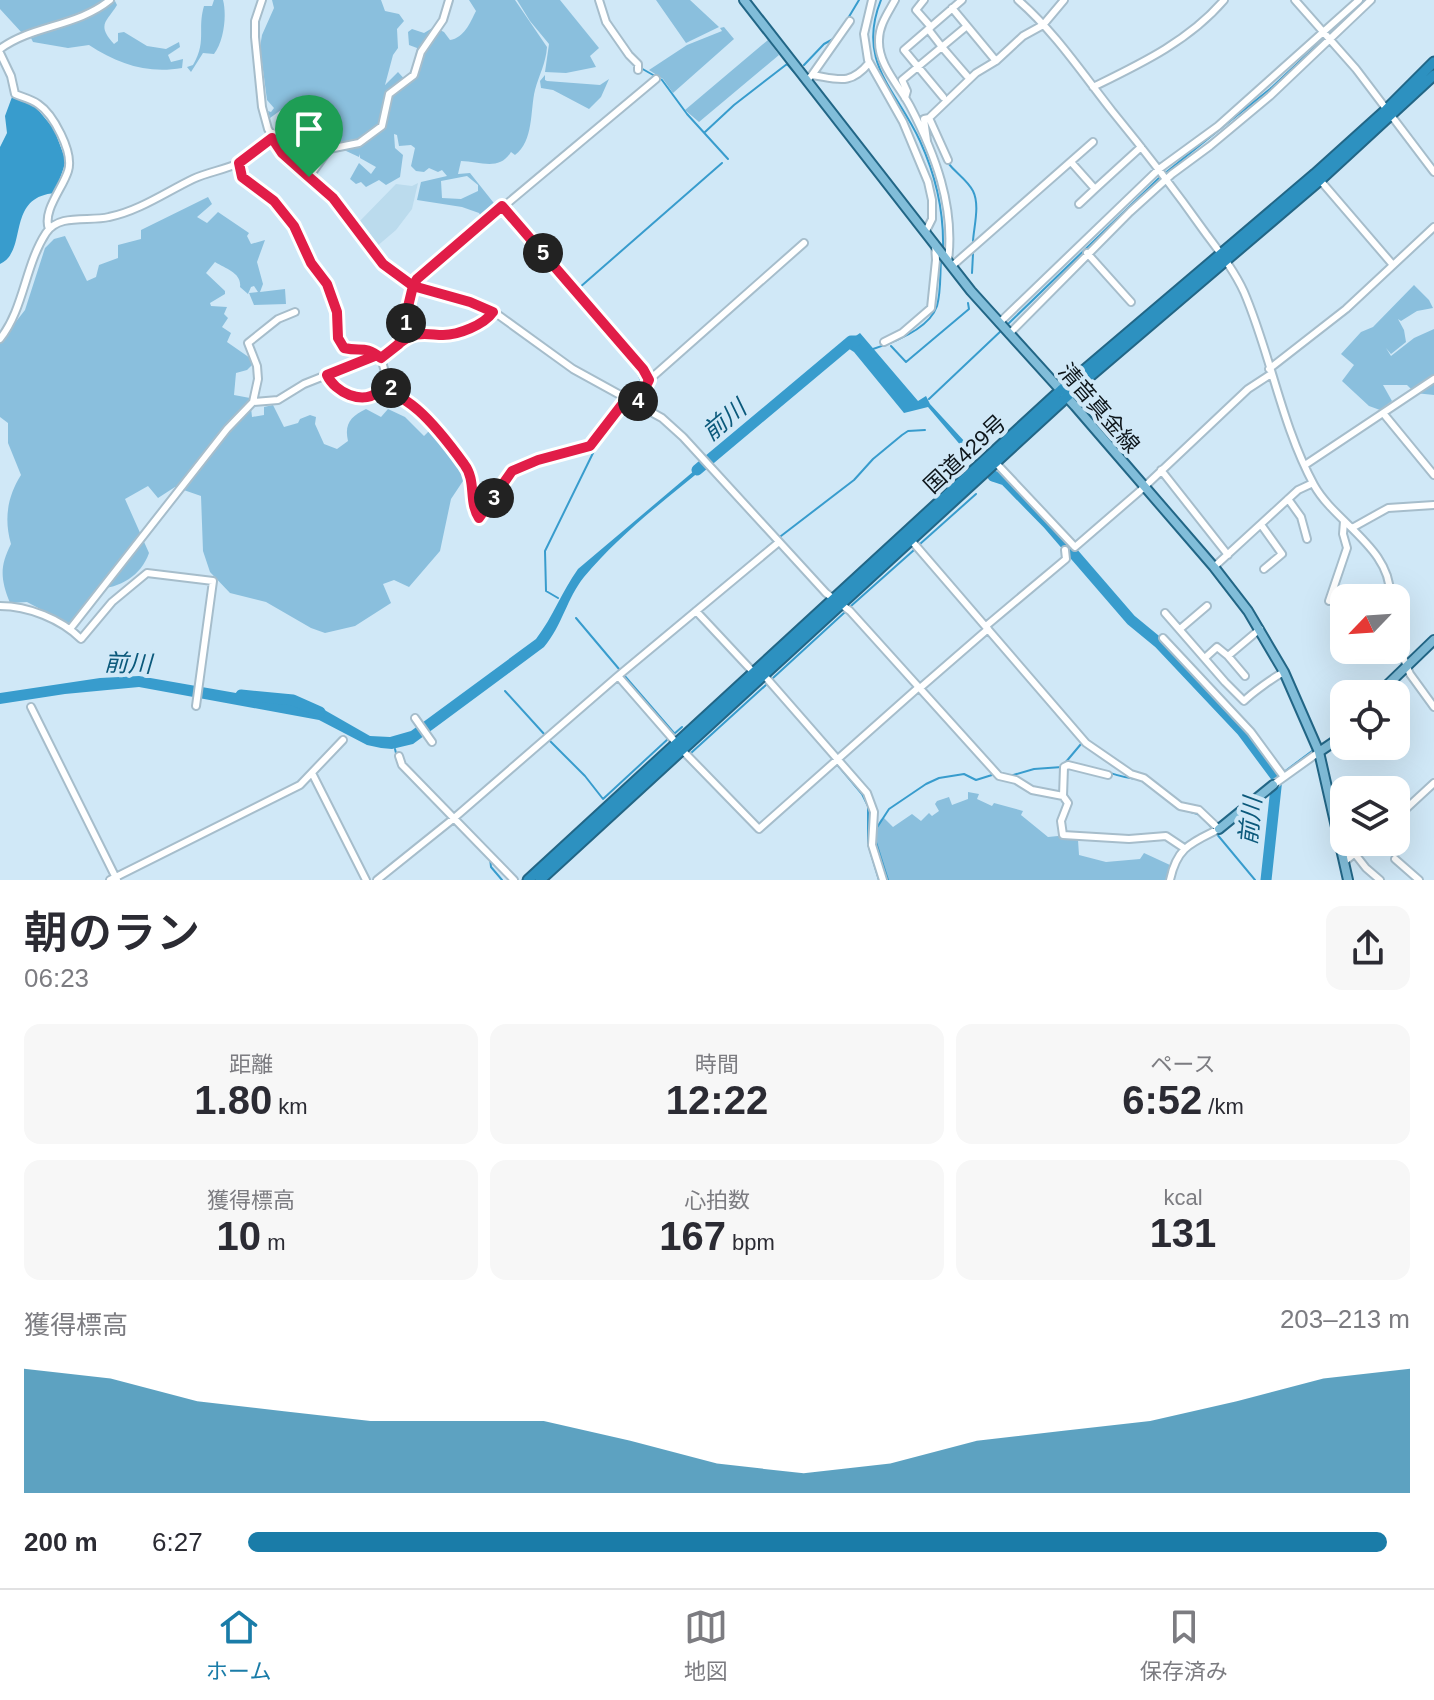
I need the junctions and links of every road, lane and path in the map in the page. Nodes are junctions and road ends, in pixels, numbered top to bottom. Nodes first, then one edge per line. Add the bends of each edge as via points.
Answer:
1 (110, 0) edge
2 (262, 0) edge
3 (449, 0) edge
4 (599, 0) edge
5 (744, 0) edge
6 (872, 0) edge
7 (895, 0) edge
8 (924, 0) edge
9 (962, 0) edge
10 (1018, 0) edge
11 (1064, 0) edge
12 (1224, 0) edge
13 (1295, 0) edge
14 (1359, 0) edge
15 (1371, 0) edge
16 (952, 8) junction
17 (850, 21) dead end
18 (1043, 25) junction
19 (967, 26) junction
20 (929, 28) junction
21 (1327, 36) junction
22 (942, 47) junction
23 (0, 51) edge
24 (995, 60) junction
25 (1434, 62) edge
26 (869, 63) junction
27 (918, 67) junction
28 (639, 68) dead end
29 (1434, 75) edge
30 (967, 76) dead end
31 (809, 78) junction
32 (656, 79) dead end
33 (1093, 87) junction
34 (943, 97) dead end
35 (905, 98) junction
36 (1389, 113) junction
37 (928, 118) junction
38 (272, 138) junction
39 (1093, 142) dead end
40 (927, 143) junction
41 (1141, 147) junction
42 (925, 154) junction
43 (948, 160) dead end
44 (1071, 162) junction
45 (239, 163) junction
46 (1434, 172) edge
47 (1163, 174) junction
48 (309, 177) junction
49 (1317, 177) junction
50 (1095, 189) junction
51 (1079, 204) dead end
52 (502, 206) junction
53 (1434, 227) edge
54 (49, 229) junction
55 (925, 233) junction
56 (804, 243) dead end
57 (935, 245) junction
58 (1087, 253) junction
59 (1222, 257) junction
60 (948, 261) junction
61 (1393, 265) junction
62 (413, 286) junction
63 (1131, 302) dead end
64 (295, 312) dead end
65 (493, 312) junction
66 (1004, 328) junction
67 (0, 339) edge
68 (884, 342) dead end
69 (399, 344) junction
70 (379, 356) junction
71 (1270, 372) junction
72 (327, 375) junction
73 (387, 379) junction
74 (1434, 379) edge
75 (649, 380) junction
76 (1065, 394) junction
77 (632, 401) junction
78 (253, 402) junction
79 (1383, 413) junction
80 (993, 462) junction
81 (1305, 465) junction
82 (1161, 470) junction
83 (1434, 475) edge
84 (1313, 483) junction
85 (1143, 487) junction
86 (1288, 499) junction
87 (1434, 505) edge
88 (1344, 521) junction
89 (1262, 526) junction
90 (1352, 528) junction
91 (908, 536) junction
92 (1307, 539) dead end
93 (779, 542) junction
94 (1065, 550) dead end
95 (1228, 555) junction
96 (1214, 567) junction
97 (1264, 569) dead end
98 (1387, 584) edge
99 (838, 600) junction
100 (1329, 601) dead end
101 (0, 606) edge
102 (1207, 606) dead end
103 (696, 611) junction
104 (1165, 613) dead end
105 (987, 628) junction
106 (70, 629) junction
107 (1180, 629) junction
108 (1260, 629) junction
109 (1163, 638) dead end
110 (1434, 640) edge
111 (1228, 656) junction
112 (1206, 657) junction
113 (1406, 665) junction
114 (1284, 672) junction
115 (620, 674) junction
116 (759, 674) junction
117 (1245, 676) dead end
118 (1392, 680) edge
119 (919, 688) junction
120 (1244, 701) junction
121 (196, 705) dead end
122 (31, 707) dead end
123 (1434, 707) edge
124 (1233, 713) junction
125 (416, 719) dead end
126 (343, 740) dead end
127 (431, 741) dead end
128 (676, 741) junction
129 (1330, 745) edge
130 (1319, 752) junction
131 (399, 756) dead end
132 (837, 759) junction
133 (312, 773) junction
134 (1108, 775) dead end
135 (1279, 779) junction
136 (1434, 783) edge
137 (1063, 796) junction
138 (1410, 805) edge
139 (453, 819) junction
140 (1216, 830) junction
141 (1184, 848) junction
142 (1352, 856) edge
143 (1357, 856) edge
144 (1395, 859) dead end
145 (1344, 862) junction
146 (1366, 868) junction
147 (114, 879) edge
148 (366, 880) edge
149 (377, 880) edge
150 (514, 880) edge
151 (528, 880) edge
152 (540, 880) edge
153 (883, 880) edge
154 (1170, 880) edge
155 (1348, 880) edge
156 (1368, 880) edge
157 (1380, 880) edge
158 (1419, 880) edge

1 - 23 street via 87,16 16,39
2 - 38 street via 255,37 262,107
3 - 48 street via 414,75 389,94 382,126 359,143 329,149
4 - 28 street via 606,22
5 - 31 main road, 清音真金線
6 - 26 street via 864,34
7 - 35 street via 880,31 880,49
8 - 20 street via 916,10
9 - 16 street
10 - 18 street
11 - 18 street
12 - 33 street via 1157,56
13 - 21 street
14 - 21 street
15 - 21 street
16 - 19 street
16 - 20 street
17 - 31 street
18 - 24 street
18 - 33 street
19 - 22 street
19 - 24 street
20 - 22 street
20 - 27 street via 904,50
21 - 36 street
21 - 47 street
21 - 47 street via 1238,124
22 - 27 street
22 - 30 street
23 - 54 street via 15,94 40,105 57,127 68,155 68,171 47,218
24 - 37 street
25 - 36 highway, 国道429号
26 - 31 street via 846,80
26 - 42 street
27 - 34 street
27 - 35 street via 902,80
29 - 36 highway, 国道429号
31 - 55 main road, 清音真金線
32 - 52 street
33 - 41 street
35 - 40 street
36 - 46 street
36 - 49 highway, 国道429号
37 - 40 street
37 - 43 street
38 - 45 street
38 - 48 street
39 - 44 street
40 - 42 street
41 - 47 street
41 - 50 street
42 - 55 street via 932,219
42 - 60 street via 946,198
44 - 50 street
44 - 60 street
45 - 54 street via 119,214 64,220
45 - 70 street via 242,177 274,201 294,226 327,284 337,312 339,344 371,349
47 - 58 street
47 - 59 street
47 - 66 street
48 - 62 street via 333,198 383,264
49 - 59 highway, 国道429号
49 - 61 street
50 - 51 street
52 - 62 street
52 - 75 street
53 - 61 street
54 - 67 street
55 - 57 main road, 清音真金線
56 - 75 street
57 - 60 main road, 清音真金線
57 - 68 street via 931,308
58 - 63 street
58 - 66 street
59 - 71 street via 1244,292
59 - 76 highway, 国道429号
60 - 66 main road, 清音真金線
61 - 71 street
62 - 65 street
62 - 69 street
64 - 78 street via 248,343 257,366
65 - 69 street via 453,334 416,334
65 - 77 street via 573,369
66 - 76 main road, 清音真金線
69 - 70 street
70 - 72 street
70 - 73 street
71 - 81 street
71 - 82 street
72 - 73 street via 342,393 354,396 379,392
72 - 78 street via 278,400
73 - 77 street via 396,396 417,410 464,463 479,518 512,471 590,446
74 - 79 street
75 - 77 street
76 - 80 highway, 国道429号
76 - 85 main road, 清音真金線
77 - 93 street via 673,427
78 - 106 street
79 - 81 street
79 - 83 street
80 - 85 street via 1075,547
80 - 91 highway, 国道429号
81 - 84 street
82 - 85 street
82 - 95 street
84 - 86 street
84 - 88 street
85 - 96 main road, 清音真金線
86 - 89 street
86 - 92 street via 1301,517
87 - 90 street via 1388,508
88 - 90 street
88 - 100 street via 1347,548
89 - 95 street
89 - 97 street via 1282,554
90 - 98 street via 1385,571
91 - 99 highway, 国道429号
91 - 105 street
93 - 99 street
93 - 103 street
94 - 105 street via 1066,559
95 - 96 street
96 - 108 main road, 清音真金線
99 - 116 highway, 国道429号
99 - 119 street
101 - 106 street via 22,606
102 - 107 street
103 - 115 street
103 - 116 street
104 - 107 street
105 - 119 street
105 - 140 street via 1084,741 1180,806 1199,810
106 - 121 street via 81,639 112,602 147,573 213,581
107 - 112 street
108 - 111 street
108 - 114 main road, 清音真金線
109 - 124 street
110 - 113 main road
111 - 112 street via 1217,647
111 - 117 street
112 - 120 street
113 - 118 main road
113 - 123 street
114 - 120 street
114 - 130 main road, 清音真金線
115 - 128 street
115 - 139 street
116 - 128 highway, 国道429号
116 - 132 street
119 - 132 street
119 - 137 street via 999,776
120 - 124 street
122 - 147 street
124 - 135 street
125 - 127 street
126 - 133 street
128 - 132 street via 759,829
128 - 151 highway, 国道429号
128 - 152 highway, 国道429号
129 - 130 main road
130 - 135 street
130 - 145 main road, 清音真金線
131 - 139 street
132 - 153 street via 873,806 872,845
133 - 147 street via 300,785
133 - 148 street
134 - 137 street via 1068,765
135 - 140 main road
136 - 138 street
137 - 141 street via 1068,803 1061,821 1063,835 1166,836
139 - 149 street
139 - 150 street
140 - 141 street
141 - 154 street
142 - 145 street
143 - 146 street
144 - 158 street
145 - 155 main road, 清音真金線
146 - 156 street
146 - 157 street

